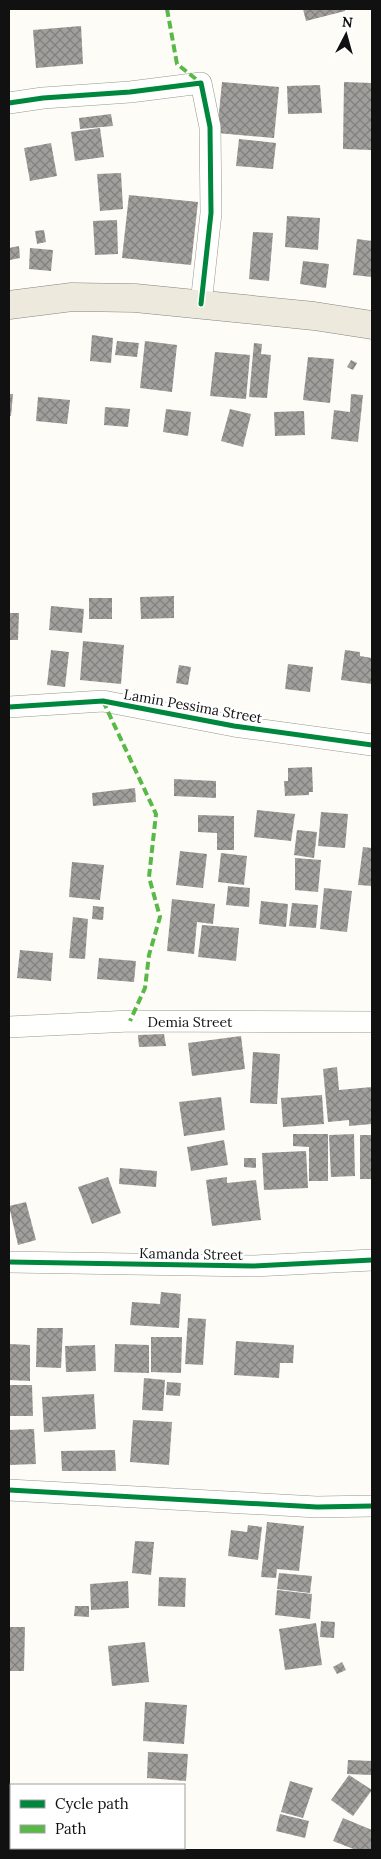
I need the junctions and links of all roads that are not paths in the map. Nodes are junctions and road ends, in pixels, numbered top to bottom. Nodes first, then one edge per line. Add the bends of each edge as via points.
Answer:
1 (9, 103) edge
2 (200, 304) junction
3 (9, 305) edge
4 (372, 325) edge
5 (9, 707) edge
6 (372, 745) edge
7 (372, 1022) edge
8 (9, 1027) edge
9 (372, 1260) edge
10 (9, 1262) edge
11 (9, 1490) edge
12 (372, 1506) edge

1 - 2 street via 201,83 210,127 211,213
2 - 3 main road via 72,297
2 - 4 main road
5 - 6 street, Lamin Pessima Street via 103,702 234,726
7 - 8 street, Demia Street via 130,1021
9 - 10 street, Kamanda Street via 253,1266
11 - 12 street via 317,1507

